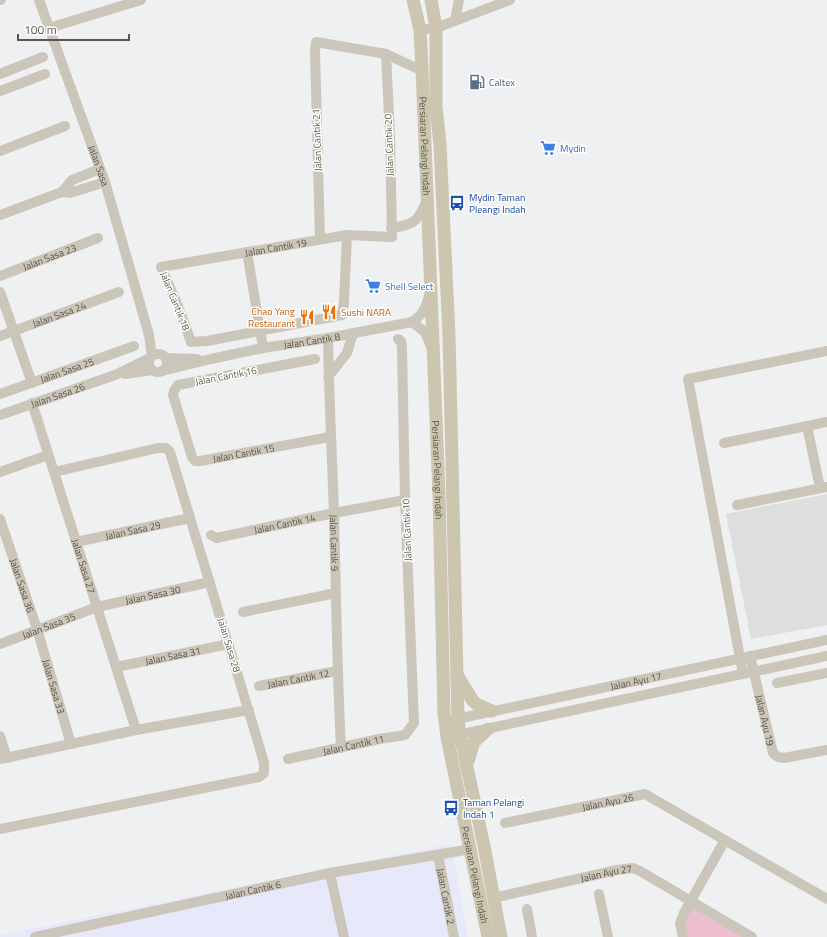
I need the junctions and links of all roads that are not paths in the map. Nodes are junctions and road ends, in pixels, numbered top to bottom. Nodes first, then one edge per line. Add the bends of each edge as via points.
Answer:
1 (40, 0) edge
2 (141, 0) edge
3 (413, 0) edge
4 (431, 0) edge
5 (510, 0) edge
6 (459, 1) edge
7 (472, 13) junction
8 (455, 20) junction
9 (50, 28) junction
10 (436, 28) junction
11 (420, 30) junction
12 (386, 54) junction
13 (43, 57) dead end
14 (422, 68) junction
15 (0, 74) edge
16 (46, 74) dead end
17 (0, 91) edge
18 (65, 126) dead end
19 (0, 151) edge
20 (100, 169) junction
21 (105, 182) junction
22 (62, 192) junction
23 (427, 200) junction
24 (0, 215) edge
25 (391, 232) junction
26 (347, 235) junction
27 (98, 238) dead end
28 (320, 239) junction
29 (247, 252) junction
30 (161, 267) joint
31 (0, 276) edge
32 (431, 291) junction
33 (0, 292) edge
34 (119, 292) dead end
35 (412, 322) junction
36 (15, 331) junction
37 (260, 331) junction
38 (353, 333) junction
39 (0, 336) edge
40 (328, 338) junction
41 (398, 339) dead end
42 (134, 346) dead end
43 (263, 348) junction
44 (827, 351) edge
45 (434, 356) junction
46 (157, 357) junction
47 (315, 358) dead end
48 (211, 359) junction
49 (157, 371) junction
50 (115, 375) junction
51 (328, 378) junction
52 (32, 383) junction
53 (0, 394) edge
54 (32, 403) junction
55 (0, 414) edge
56 (827, 422) edge
57 (182, 424) joint
58 (807, 426) junction
59 (330, 436) junction
60 (724, 443) dead end
61 (48, 455) junction
62 (0, 472) edge
63 (54, 472) junction
64 (824, 487) edge
65 (406, 500) junction
66 (737, 505) dead end
67 (334, 513) junction
68 (190, 518) junction
69 (0, 519) edge
70 (211, 535) dead end
71 (76, 542) junction
72 (210, 582) junction
73 (336, 593) junction
74 (97, 607) junction
75 (243, 612) dead end
76 (37, 630) junction
77 (827, 640) edge
78 (0, 644) edge
79 (229, 644) junction
80 (827, 656) edge
81 (745, 657) junction
82 (116, 667) junction
83 (337, 671) junction
84 (754, 672) junction
85 (827, 673) edge
86 (743, 674) junction
87 (457, 675) junction
88 (777, 683) dead end
89 (259, 686) dead end
90 (249, 710) junction
91 (492, 711) junction
92 (458, 719) junction
93 (444, 722) junction
94 (414, 723) joint
95 (488, 729) junction
96 (136, 730) junction
97 (460, 735) junction
98 (0, 736) edge
99 (447, 737) junction
100 (71, 744) junction
101 (341, 748) junction
102 (827, 750) edge
103 (4, 758) edge
104 (288, 759) dead end
105 (467, 764) junction
106 (505, 823) dead end
107 (0, 829) edge
108 (482, 838) junction
109 (725, 840) junction
110 (471, 849) junction
111 (438, 855) junction
112 (330, 873) junction
113 (599, 894) dead end
114 (493, 898) junction
115 (827, 898) edge
116 (691, 901) junction
117 (527, 909) dead end
118 (35, 937) edge
119 (344, 937) edge
120 (454, 937) edge
121 (488, 937) edge
122 (501, 937) edge
123 (532, 937) edge
124 (608, 937) edge
125 (683, 937) edge
126 (752, 937) edge

1 - 9 street, Jalan Sasa
2 - 9 street
3 - 11 main road, Persiaran Pelangi Indah
4 - 10 main road, Persiaran Pelangi Indah
5 - 7 street
6 - 7 street
6 - 8 street
7 - 8 street
8 - 10 street
9 - 20 street, Jalan Sasa
10 - 11 street
10 - 87 main road, Persiaran Pelangi Indah via 436,106 449,335
11 - 14 main road, Persiaran Pelangi Indah
12 - 14 street via 416,68
12 - 25 street, Jalan Cantik 20
12 - 28 street, Jalan Cantik 21 via 316,42 314,51
13 - 15 street
14 - 23 main road, Persiaran Pelangi Indah
16 - 17 street
18 - 19 street
20 - 21 street, Jalan Sasa
20 - 22 street via 72,180
21 - 22 street via 70,193
21 - 46 street, Jalan Sasa
22 - 24 street
23 - 25 street, Jalan Cantik 19 via 416,221
23 - 32 main road, Persiaran Pelangi Indah
25 - 26 street, Jalan Cantik 19
26 - 28 street, Jalan Cantik 19
26 - 37 street, Jalan Cantik 18 via 342,314
27 - 31 street, Jalan Sasa 23
28 - 29 street, Jalan Cantik 19
29 - 30 street, Jalan Cantik 19
29 - 37 street
30 - 37 street, Jalan Cantik 18 via 191,342
32 - 35 street via 424,312
32 - 45 main road, Persiaran Pelangi Indah
33 - 36 street
34 - 36 street, Jalan Sasa 24
35 - 38 street, Jalan Cantik 8
35 - 45 street via 425,332
36 - 39 street, Jalan Sasa 24
36 - 52 street
37 - 43 street
38 - 40 street, Jalan Cantik 8
38 - 51 street via 347,352
40 - 43 street, Jalan Cantik 8
40 - 51 street, Jalan Cantik 9
41 - 65 street, Jalan Cantik 10 via 402,347
42 - 52 street, Jalan Sasa 25
43 - 48 street, Jalan Cantik 8
44 - 81 street via 688,379
45 - 93 main road, Persiaran Pelangi Indah
46 - 48 street
46 - 49 street via 149,365
46 - 49 street via 167,364
46 - 50 street, Jalan Sasa 26
47 - 57 street, Jalan Cantik 16 via 178,385 173,395
48 - 49 street, Jalan Sasa 26
49 - 50 street, Jalan Sasa 26
50 - 54 street, Jalan Sasa 26
51 - 59 street, Jalan Cantik 9
52 - 53 street, Jalan Sasa 25
54 - 55 street, Jalan Sasa 26
54 - 61 street, Jalan Sasa 27
56 - 58 street
57 - 59 street, Jalan Cantik 15 via 192,457 200,461
58 - 60 street
58 - 64 street
59 - 67 street, Jalan Cantik 9
61 - 62 street
61 - 63 street, Jalan Sasa 27
63 - 68 street, Jalan Sasa 28 via 166,448 170,452
63 - 71 street, Jalan Sasa 27
64 - 66 street
65 - 67 street, Jalan Cantik 14
65 - 94 street, Jalan Cantik 10
67 - 70 street, Jalan Cantik 14 via 216,538
67 - 73 street, Jalan Cantik 9
68 - 71 street, Jalan Sasa 29
68 - 72 street, Jalan Sasa 28
69 - 76 street, Jalan Sasa 36
71 - 74 street, Jalan Sasa 27
72 - 74 street, Jalan Sasa 30
72 - 79 street, Jalan Sasa 28
73 - 75 street
73 - 83 street, Jalan Cantik 9
74 - 76 street, Jalan Sasa 35
74 - 82 street, Jalan Sasa 27
76 - 78 street, Jalan Sasa 35
76 - 100 street, Jalan Sasa 33
77 - 81 street, Jalan Ayu 17
79 - 82 street, Jalan Sasa 31
79 - 90 street, Jalan Sasa 28
80 - 84 street, Jalan Ayu 17
81 - 84 street, Jalan Ayu 19
81 - 86 street
81 - 91 street, Jalan Ayu 17
82 - 96 street, Jalan Sasa 27
83 - 89 street, Jalan Cantik 12
83 - 101 street, Jalan Cantik 9
84 - 86 street, Jalan Ayu 17
84 - 102 street, Jalan Ayu 19 via 773,753 784,758
85 - 88 street
86 - 95 street, Jalan Ayu 17
87 - 91 main road via 473,700
87 - 92 main road, Persiaran Pelangi Indah
90 - 96 street
90 - 107 street, Jalan Sasa 28 via 264,763 264,773 259,777
91 - 92 street, Jalan Ayu 17
92 - 93 street, Jalan Ayu 17
92 - 97 main road, Persiaran Pelangi Indah
93 - 99 main road, Persiaran Pelangi Indah
94 - 101 street, Jalan Cantik 11 via 405,735
95 - 97 street, Jalan Ayu 17
95 - 105 main road via 474,742
96 - 100 street
97 - 99 street, Jalan Ayu 17
97 - 105 main road, Persiaran Pelangi Indah
98 - 103 street
99 - 110 main road, Persiaran Pelangi Indah
100 - 103 street
101 - 104 street, Jalan Cantik 11
105 - 108 main road, Persiaran Pelangi Indah
106 - 109 street, Jalan Ayu 26 via 645,794
108 - 110 main road via 480,845
108 - 114 main road, Persiaran Pelangi Indah
109 - 115 street, Jalan Ayu 26
109 - 116 street
110 - 111 street, Jalan Cantik 6
110 - 121 main road, Persiaran Pelangi Indah
111 - 112 street, Jalan Cantik 6
111 - 120 street, Jalan Cantik 2
112 - 118 street, Jalan Cantik 6
112 - 119 street
113 - 124 street
114 - 116 street, Jalan Ayu 27 via 633,868
114 - 122 main road, Persiaran Pelangi Indah
116 - 125 street via 680,923
116 - 126 street, Jalan Ayu 27
117 - 123 street

